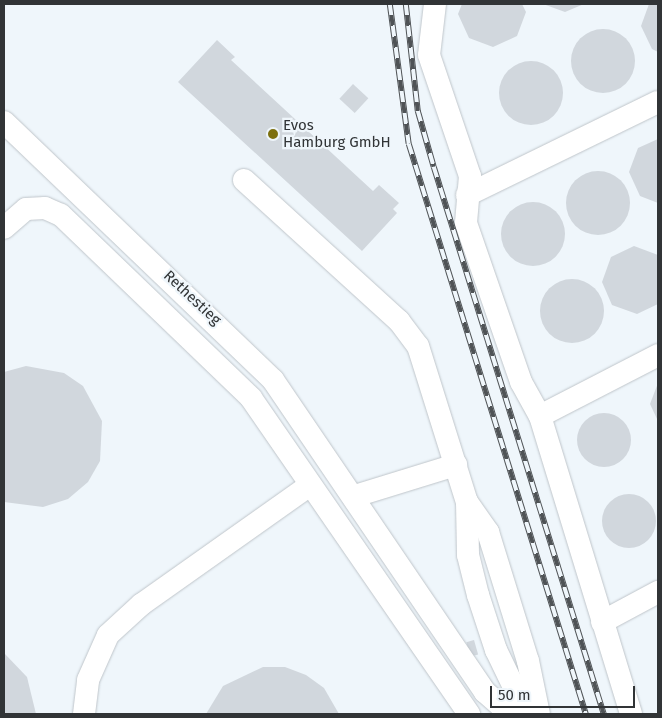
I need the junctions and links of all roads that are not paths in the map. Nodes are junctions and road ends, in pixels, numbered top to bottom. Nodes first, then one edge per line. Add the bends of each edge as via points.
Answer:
1 (434, 4) edge
2 (658, 102) edge
3 (4, 122) edge
4 (244, 180) dead end
5 (467, 195) junction
6 (4, 228) edge
7 (658, 355) edge
8 (540, 416) junction
9 (456, 465) junction
10 (310, 485) junction
11 (355, 496) junction
12 (467, 502) junction
13 (658, 592) edge
14 (602, 622) junction
15 (84, 714) edge
16 (469, 714) edge
17 (527, 714) edge
18 (539, 714) edge
19 (631, 714) edge

1 - 5 street via 429,55 470,176
2 - 5 street
3 - 11 street, Rethestieg via 257,361
4 - 9 street via 408,330 423,357
5 - 8 street via 466,223 521,382
6 - 10 street via 26,209 45,208 61,215 251,398
7 - 8 street
8 - 14 street
9 - 11 street
9 - 12 street
10 - 15 street via 142,604 108,635 88,680
10 - 16 street
11 - 17 street, Rethestieg via 390,556 485,692 502,707
12 - 17 street via 468,555 474,581 496,650
12 - 18 street via 488,532 528,661
13 - 14 street
14 - 19 street

